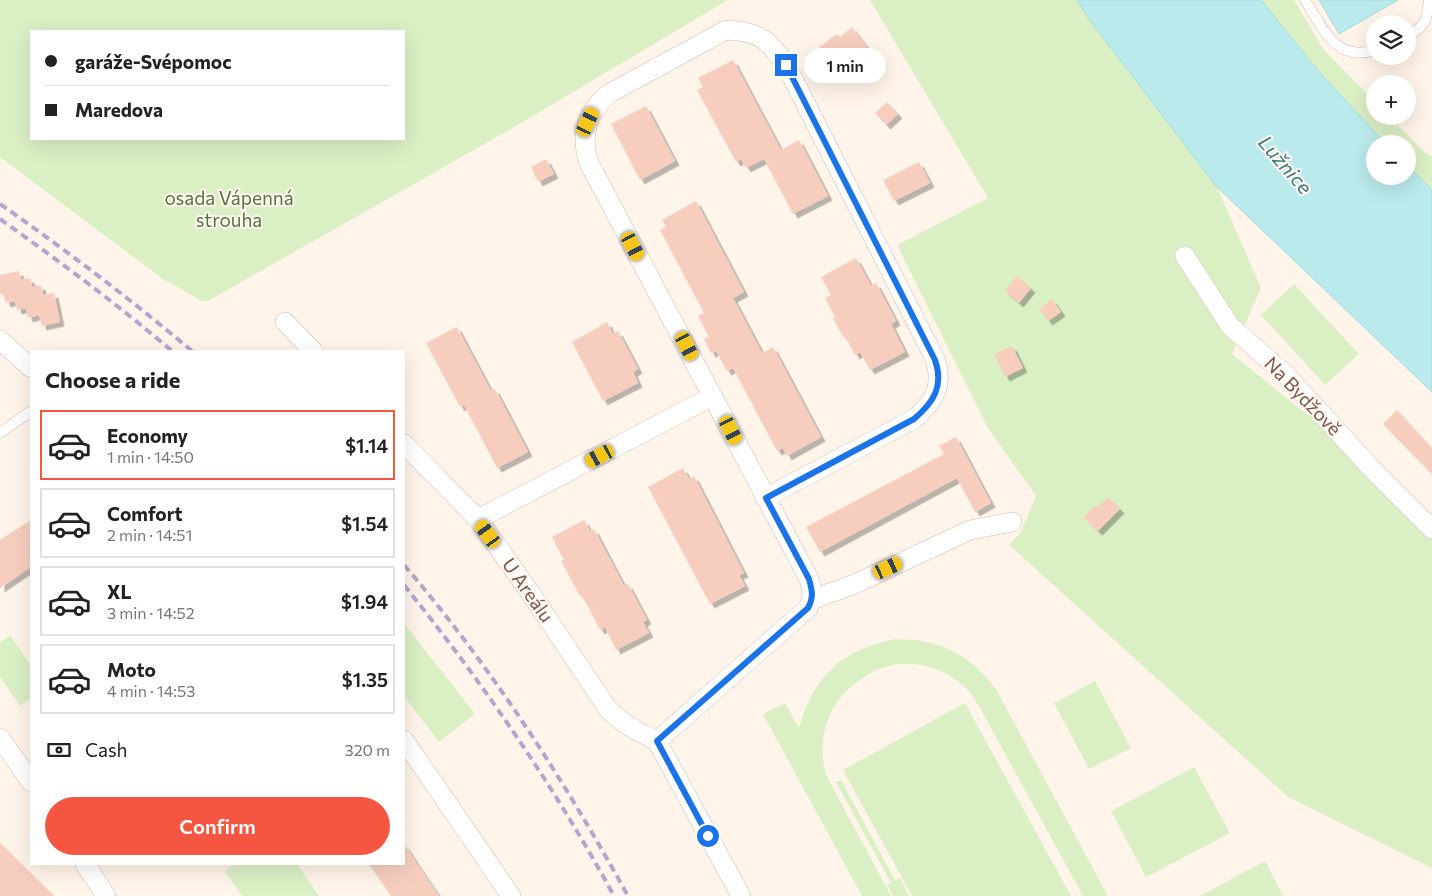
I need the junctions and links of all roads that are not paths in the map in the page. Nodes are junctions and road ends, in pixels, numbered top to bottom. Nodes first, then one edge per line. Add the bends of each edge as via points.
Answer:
1 (1306, 0) edge
2 (1431, 0) edge
3 (1416, 31) edge
4 (1366, 53) edge
5 (1185, 256) dead end
6 (285, 322) dead end
7 (0, 340) edge
8 (313, 350) edge
9 (30, 367) edge
10 (714, 396) junction
11 (30, 413) edge
12 (0, 433) edge
13 (405, 445) edge
14 (766, 498) junction
15 (478, 520) junction
16 (1012, 522) dead end
17 (1432, 529) edge
18 (813, 600) junction
19 (0, 738) edge
20 (405, 741) edge
21 (657, 741) junction
22 (30, 779) edge
23 (86, 865) edge
24 (106, 896) edge
25 (510, 896) edge
26 (741, 896) edge

1 - 4 lane via 1338,47 1352,53
2 - 3 lane via 1426,22
5 - 17 street, Na Bydžově via 1230,326 1285,374
6 - 8 street
7 - 9 street
10 - 14 street
10 - 14 street via 589,163 585,136 598,102 610,93 726,30 740,30 765,40 786,65 935,360 938,374 932,400 914,419
10 - 15 street
11 - 12 lane
13 - 15 street, U Areálu
14 - 18 street via 809,579
15 - 21 street, U Areálu via 608,709 623,723
16 - 18 street via 970,530
18 - 21 street via 808,608
19 - 22 street
20 - 25 street
21 - 26 street
23 - 24 street

